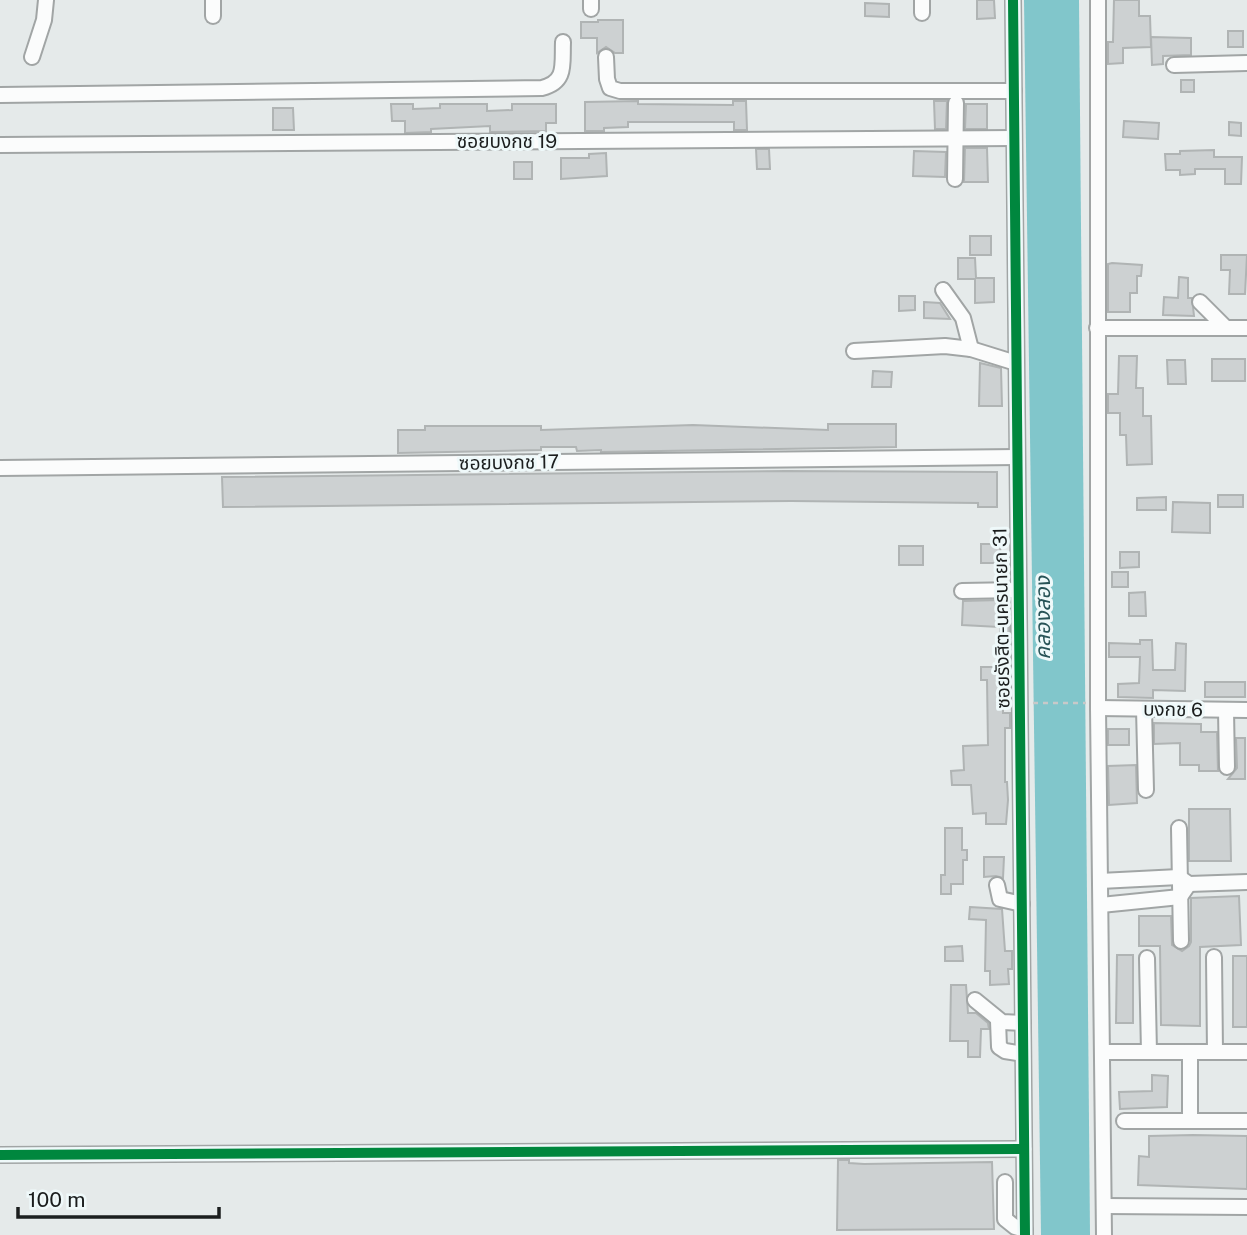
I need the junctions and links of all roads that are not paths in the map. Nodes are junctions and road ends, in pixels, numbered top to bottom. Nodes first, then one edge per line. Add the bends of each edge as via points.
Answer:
1 (46, 0) edge
2 (213, 0) edge
3 (1013, 0) edge
4 (1098, 0) edge
5 (213, 16) dead end
6 (563, 42) dead end
7 (32, 57) dead end
8 (606, 57) dead end
9 (1247, 63) edge
10 (1174, 65) dead end
11 (1014, 91) junction
12 (0, 95) edge
13 (956, 103) dead end
14 (955, 138) junction
15 (1014, 138) junction
16 (0, 145) edge
17 (955, 179) dead end
18 (943, 290) dead end
19 (1200, 302) dead end
20 (1097, 328) junction
21 (1226, 328) junction
22 (1247, 328) edge
23 (971, 349) junction
24 (853, 351) dead end
25 (1016, 363) junction
26 (1017, 457) junction
27 (0, 468) edge
28 (1018, 590) junction
29 (961, 591) dead end
30 (1094, 706) junction
31 (1144, 709) junction
32 (1226, 710) junction
33 (1247, 710) edge
34 (1227, 767) dead end
35 (1146, 790) dead end
36 (1179, 828) dead end
37 (1184, 880) junction
38 (1100, 881) junction
39 (1247, 882) edge
40 (997, 884) dead end
41 (1180, 897) junction
42 (1022, 904) junction
43 (1101, 905) junction
44 (1181, 940) dead end
45 (1214, 957) dead end
46 (1147, 958) dead end
47 (975, 1000) dead end
48 (998, 1021) junction
49 (1023, 1023) junction
50 (1102, 1052) junction
51 (1149, 1052) junction
52 (1190, 1052) junction
53 (1215, 1052) junction
54 (1247, 1052) edge
55 (1023, 1054) junction
56 (1124, 1121) dead end
57 (1190, 1121) junction
58 (1247, 1121) edge
59 (1024, 1149) junction
60 (0, 1155) edge
61 (1005, 1182) dead end
62 (1104, 1206) junction
63 (1247, 1207) edge
64 (1025, 1233) edge
65 (1104, 1235) edge
66 (1120, 1235) edge

1 - 7 street
2 - 5 street
3 - 11 street, ซอยรังสิต-นครนายก 31
4 - 20 street
6 - 12 street via 559,80 542,88
8 - 11 street via 610,88 620,91
9 - 10 street
11 - 15 street, ซอยรังสิต-นครนายก 31
13 - 14 street
14 - 15 street, ซอยบงกช 19
14 - 16 street, ซอยบงกช 19
14 - 17 street
15 - 25 street, ซอยรังสิต-นครนายก 31
18 - 23 street via 963,318
19 - 21 street
20 - 21 street
20 - 30 street
21 - 22 street
23 - 24 street via 920,346
23 - 25 street
25 - 26 street, ซอยรังสิต-นครนายก 31
26 - 27 street, ซอยบงกช 17
26 - 28 street, ซอยรังสิต-นครนายก 31
28 - 29 street
28 - 42 street, ซอยรังสิต-นครนายก 31
30 - 31 street, บงกช 6
30 - 38 street
31 - 32 street, บงกช 6
31 - 35 street
32 - 33 street, บงกช 6
32 - 34 street
36 - 37 street
37 - 38 street
37 - 39 street
37 - 41 street
38 - 43 street
40 - 42 street via 1000,900
41 - 43 street
41 - 44 street
42 - 49 street, ซอยรังสิต-นครนายก 31
43 - 50 street
45 - 53 street
46 - 51 street
47 - 48 street
48 - 49 street
48 - 55 street via 999,1047
49 - 55 street, ซอยรังสิต-นครนายก 31
50 - 51 street
50 - 62 street
51 - 52 street
52 - 53 street
52 - 57 street
53 - 54 street
55 - 59 street, ซอยรังสิต-นครนายก 31
56 - 57 street
57 - 58 street
59 - 60 street
59 - 64 street, ซอยรังสิต-นครนายก 31
61 - 64 street via 1005,1219
62 - 63 street
62 - 65 street
65 - 66 street

